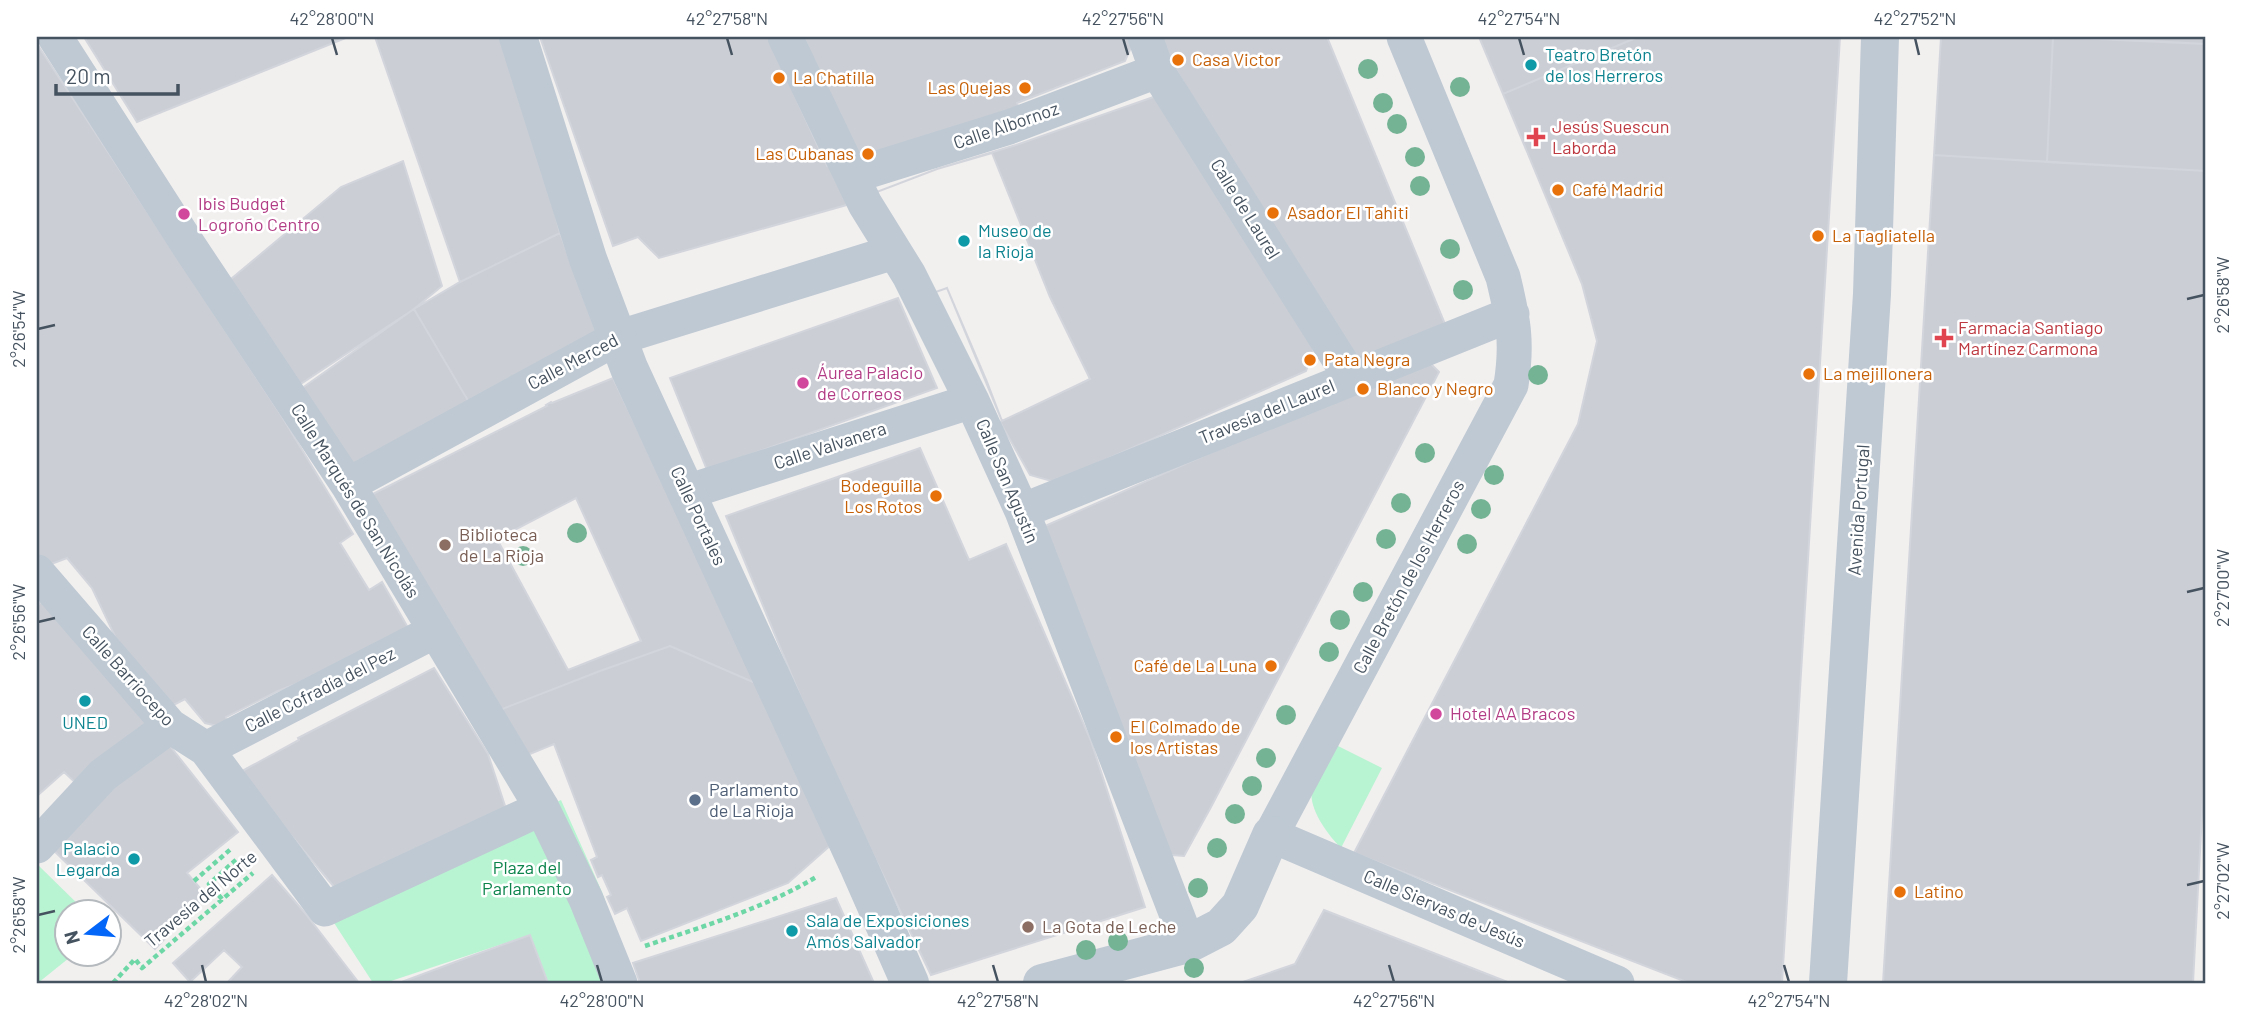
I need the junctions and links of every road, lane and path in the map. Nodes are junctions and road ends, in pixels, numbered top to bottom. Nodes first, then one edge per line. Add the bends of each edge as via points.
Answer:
1 (55, 37) edge
2 (518, 37) edge
3 (785, 37) edge
4 (1145, 37) edge
5 (1404, 37) edge
6 (1880, 37) edge
7 (1157, 71) junction
8 (852, 176) junction
9 (894, 252) junction
10 (1513, 314) junction
11 (617, 338) junction
12 (1351, 378) junction
13 (972, 401) junction
14 (348, 485) junction
15 (687, 492) junction
16 (1022, 511) junction
17 (37, 572) edge
18 (435, 631) junction
19 (170, 726) junction
20 (205, 749) junction
21 (542, 808) junction
22 (1271, 835) junction
23 (239, 841) dead end
24 (37, 846) edge
25 (264, 850) junction
26 (853, 855) junction
27 (194, 881) dead end
28 (222, 899) junction
29 (1188, 944) junction
30 (616, 970) edge
31 (113, 983) edge
32 (910, 983) edge
33 (1042, 983) edge
34 (1617, 983) edge
35 (1828, 983) edge

1 - 14 street, Calle Marqués de San Nicolás
2 - 11 street, Calle Portales
3 - 8 street, Calle San Agustín
4 - 7 street, Calle de Laurel
5 - 10 street, Calle Bretón de los Herreros via 1503,277
6 - 35 street, Avenida Portugal via 1871,307
7 - 8 street, Calle Albornoz via 1009,127
7 - 12 street, Calle de Laurel
8 - 9 street, Calle San Agustín
9 - 11 street, Calle Merced
9 - 13 street, Calle San Agustín
10 - 12 street, Travesía del Laurel
10 - 22 street, Calle Bretón de los Herreros via 1516,354 1511,385
11 - 14 street, Calle Merced
11 - 15 street, Calle Portales
12 - 16 street, Travesía del Laurel
13 - 15 street, Calle Valvanera
13 - 16 street, Calle San Agustín
14 - 18 street, Calle Marqués de San Nicolás
15 - 26 street, Calle Portales
16 - 29 street, Calle San Agustín
17 - 19 street, Calle Barriocepo
18 - 20 street, Calle Cofradía del Pez
18 - 21 street, Calle Marqués de San Nicolás
19 - 20 street, Calle Barriocepo
19 - 24 street via 103,775
20 - 25 street, Calle Barriocepo
21 - 25 street, Calle Barriocepo via 325,909
21 - 30 street, Calle Marqués de San Nicolás
22 - 29 street, Calle Bretón de los Herreros via 1240,906 1221,927
22 - 34 street, Calle Siervas de Jesús
23 - 27 path
25 - 28 path, Travesía del Norte
25 - 28 path via 209,884
26 - 30 path via 793,891
26 - 32 street, Calle Portales
28 - 31 path, Travesía del Norte via 142,968 135,959
29 - 33 street, Calle Bretón de los Herreros

